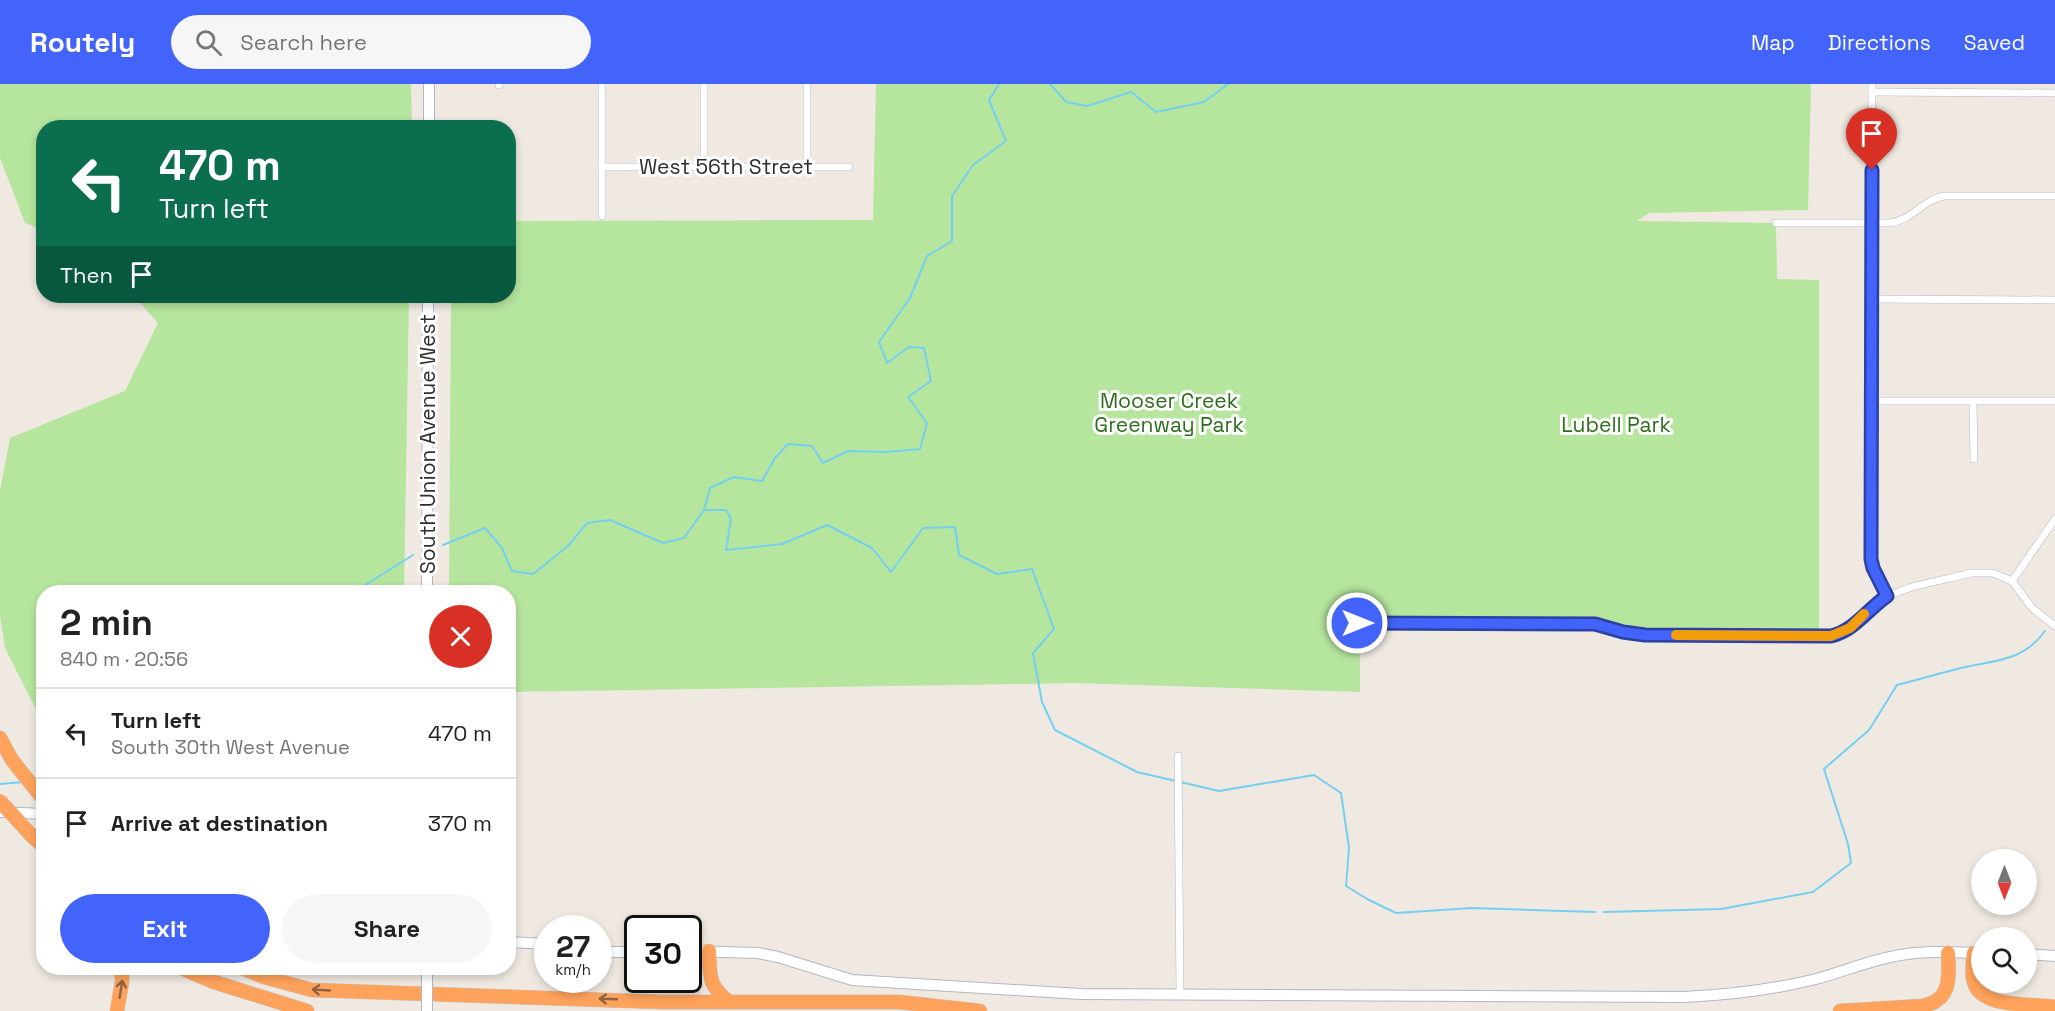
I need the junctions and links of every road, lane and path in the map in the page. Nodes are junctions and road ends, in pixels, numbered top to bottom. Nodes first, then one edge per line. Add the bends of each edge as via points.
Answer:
1 (429, 84) edge
2 (602, 84) edge
3 (704, 84) edge
4 (807, 84) edge
5 (1872, 88) edge
6 (2055, 93) edge
7 (429, 120) edge
8 (602, 167) junction
9 (704, 167) junction
10 (807, 167) junction
11 (849, 167) dead end
12 (2055, 196) edge
13 (602, 216) dead end
14 (1776, 223) dead end
15 (1872, 223) junction
16 (1872, 299) junction
17 (2055, 300) edge
18 (428, 303) edge
19 (1872, 400) junction
20 (2055, 401) edge
21 (1973, 402) junction
22 (1974, 459) dead end
23 (2055, 519) edge
24 (2012, 581) junction
25 (427, 585) edge
26 (1887, 596) junction
27 (1357, 623) dead end
28 (2055, 626) edge
29 (0, 738) edge
30 (1178, 756) dead end
31 (36, 798) edge
32 (0, 801) edge
33 (36, 809) edge
34 (0, 812) edge
35 (36, 840) edge
36 (516, 942) edge
37 (534, 943) edge
38 (702, 951) edge
39 (710, 951) junction
40 (1948, 953) junction
41 (1971, 953) edge
42 (2037, 955) edge
43 (2055, 956) edge
44 (122, 975) edge
45 (198, 975) edge
46 (259, 975) edge
47 (427, 975) edge
48 (1981, 993) edge
49 (1180, 995) junction
50 (729, 1002) junction
51 (2055, 1007) edge
52 (117, 1011) edge
53 (307, 1011) edge
54 (427, 1011) edge
55 (980, 1011) edge
56 (1840, 1011) edge

1 - 7 street
2 - 8 street
3 - 9 street
4 - 10 street
5 - 6 street
5 - 15 street
8 - 9 street, West 56th Street
8 - 13 street
9 - 10 street, West 56th Street
10 - 11 street, West 56th Street
12 - 15 street via 1944,196 1898,222
14 - 15 street
15 - 16 street
16 - 17 street
16 - 19 street
18 - 25 street, South Union Avenue West
19 - 21 street
19 - 26 street via 1871,559
20 - 21 street
21 - 22 street
23 - 24 street
24 - 26 street via 1993,573 1971,573
24 - 28 street via 2032,608
26 - 27 street via 1850,628 1831,636 1645,635 1595,624
29 - 31 highway
30 - 49 street
32 - 35 highway, bridge
33 - 34 street
36 - 37 street
38 - 39 street
39 - 49 street via 778,957 852,980 1081,994
39 - 50 highway via 712,984
40 - 41 street
40 - 49 street via 1897,955 1790,985 1711,996
40 - 56 highway via 1947,987 1934,1003
42 - 43 street
52 -> 44 highway
45 - 53 highway
50 -> 46 highway via 312,990
47 - 54 street, bridge
48 - 51 highway via 1997,1001
50 - 55 highway via 899,1002

